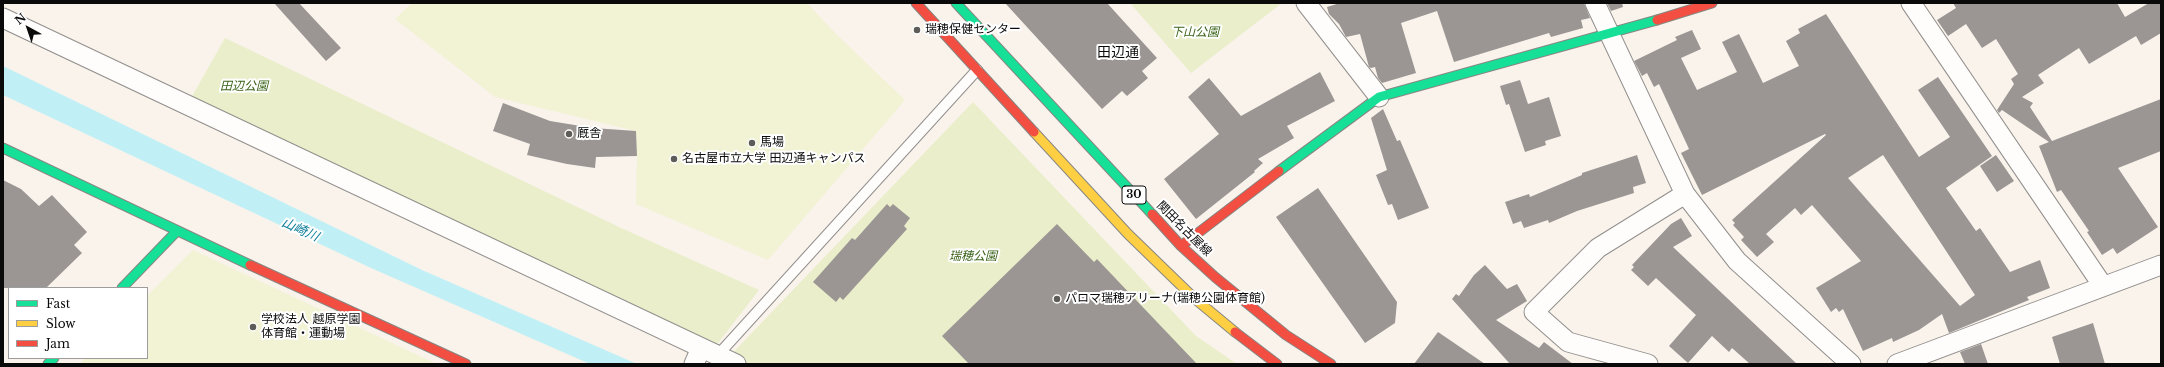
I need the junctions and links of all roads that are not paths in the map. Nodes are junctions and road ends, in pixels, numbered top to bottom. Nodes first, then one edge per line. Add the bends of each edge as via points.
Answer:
1 (916, 3) edge
2 (956, 3) edge
3 (1306, 3) edge
4 (1595, 3) edge
5 (1712, 3) edge
6 (1911, 3) edge
7 (3, 18) edge
8 (1610, 34) junction
9 (977, 70) junction
10 (1379, 98) junction
11 (3, 148) edge
12 (1685, 194) junction
13 (177, 232) junction
14 (1181, 246) junction
15 (2161, 266) edge
16 (2103, 286) junction
17 (123, 287) edge
18 (702, 357) edge
19 (466, 364) edge
20 (736, 364) edge
21 (1277, 364) edge
22 (1331, 364) edge
23 (1648, 364) edge
24 (1851, 364) edge
25 (1897, 364) edge

1 - 9 street, 30
2 - 14 street, 関田名古屋線 / 30
3 - 10 street
4 - 8 street
5 - 8 street
6 - 16 street
7 - 18 street
8 - 10 street
8 - 12 street
9 - 18 lane
9 - 21 street, 30 via 1134,239 1194,298
10 - 14 street via 1339,125
11 - 13 street
12 - 23 street via 1598,248 1534,312 1568,342
12 - 24 street via 1736,261
13 - 17 street
13 - 19 street
14 - 22 street, 関田名古屋線 / 30 via 1286,335
15 - 16 street
16 - 25 street
18 - 20 street

